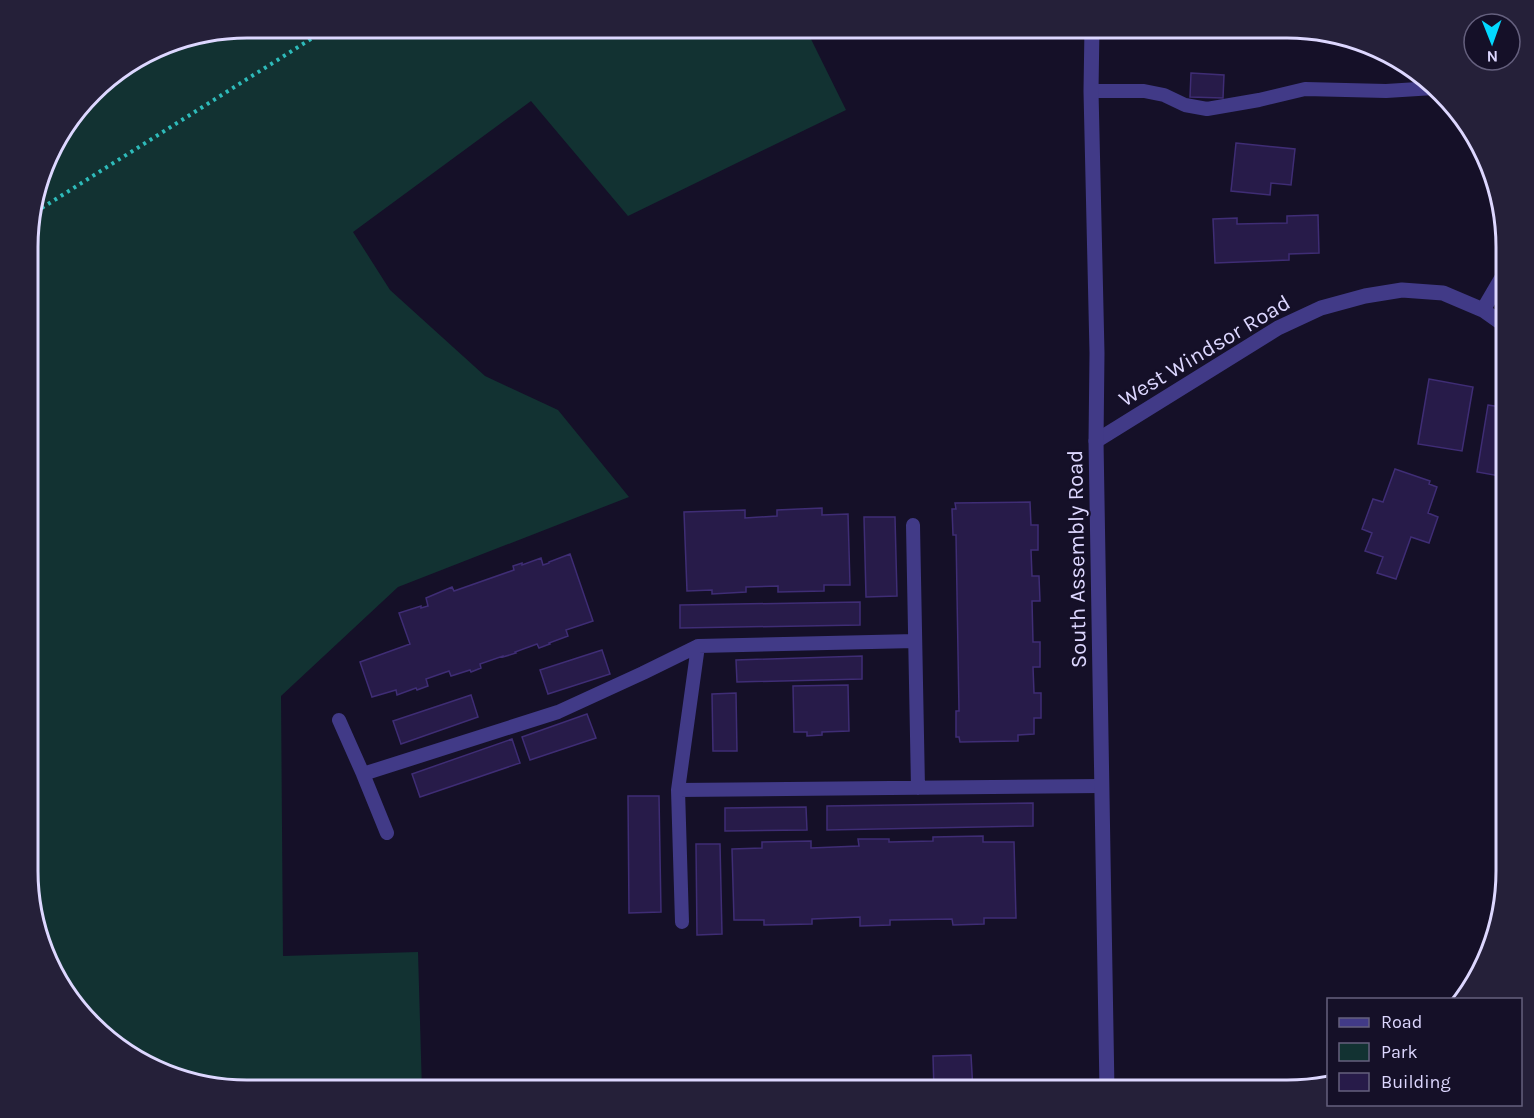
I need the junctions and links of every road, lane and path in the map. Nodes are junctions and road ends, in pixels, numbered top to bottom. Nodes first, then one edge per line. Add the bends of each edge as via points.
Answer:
1 (312, 38) edge
2 (1092, 38) edge
3 (1424, 89) edge
4 (1091, 91) junction
5 (41, 208) edge
6 (1496, 288) edge
7 (1483, 310) junction
8 (1496, 319) edge
9 (1096, 441) junction
10 (913, 525) dead end
11 (915, 641) junction
12 (698, 646) junction
13 (339, 720) dead end
14 (363, 774) junction
15 (1102, 786) junction
16 (918, 788) junction
17 (678, 790) junction
18 (387, 833) dead end
19 (682, 922) dead end
20 (1107, 1080) edge

1 - 5 path
2 - 4 street, South Assembly Road
3 - 4 lane via 1305,89 1207,109 1144,91
4 - 9 street, South Assembly Road
6 - 7 street
7 - 8 street, West Windsor Road
7 - 9 street, West Windsor Road via 1443,293 1402,290 1321,308 1278,328
9 - 15 street, South Assembly Road
10 - 11 lane
11 - 12 lane
11 - 16 lane
12 - 14 lane via 558,712
12 - 17 lane
13 - 14 lane
14 - 18 lane
15 - 16 lane
15 - 20 street, South Assembly Road
16 - 17 lane
17 - 19 lane

